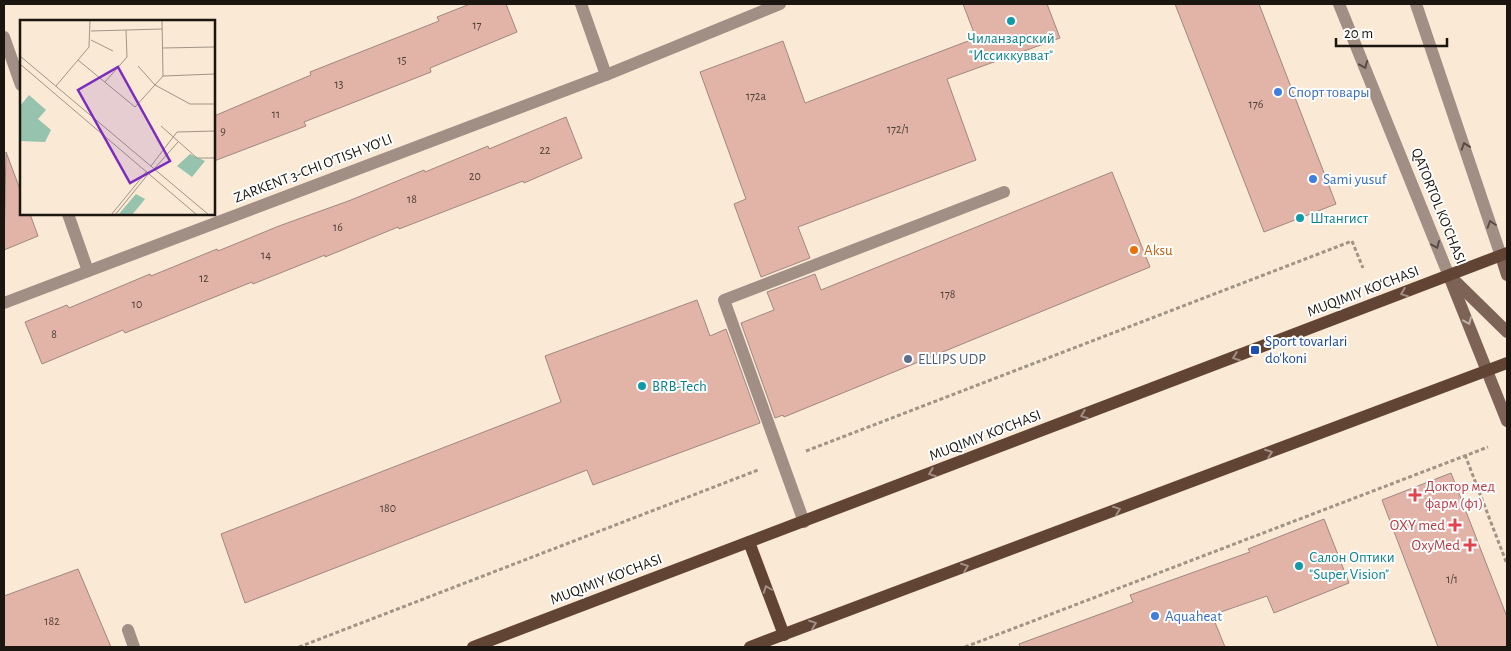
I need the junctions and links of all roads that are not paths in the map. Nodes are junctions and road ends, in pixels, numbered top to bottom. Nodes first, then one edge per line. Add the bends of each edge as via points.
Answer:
1 (581, 4) edge
2 (780, 4) edge
3 (1339, 4) edge
4 (1416, 4) edge
5 (4, 37) edge
6 (606, 75) junction
7 (20, 82) edge
8 (1004, 192) dead end
9 (68, 215) edge
10 (1504, 254) edge
11 (88, 270) junction
12 (1507, 275) edge
13 (1449, 276) junction
14 (4, 303) edge
15 (1507, 332) edge
16 (1507, 363) edge
17 (1488, 371) junction
18 (1507, 421) edge
19 (804, 522) junction
20 (749, 542) junction
21 (128, 630) dead end
22 (784, 635) junction
23 (134, 647) edge
24 (473, 647) edge
25 (750, 647) edge

1 - 6 street
2 - 6 street, ZARKENT 3-CHI O'TISH YO'LI
3 -> 13 street, QATORTOL KO'CHASI
10 -> 4 street
5 - 7 street
6 - 11 street, ZARKENT 3-CHI O'TISH YO'LI
8 - 19 street via 724,300
9 - 11 street
10 - 12 main road
10 - 13 main road, MUQIMIY KO'CHASI
11 - 14 street, ZARKENT 3-CHI O'TISH YO'LI
13 - 15 main road
13 -> 17 main road, QATORTOL KO'CHASI
13 -> 19 main road, MUQIMIY KO'CHASI
16 - 17 main road
17 - 18 main road, QATORTOL KO'CHASI
22 -> 17 main road
19 - 20 main road, MUQIMIY KO'CHASI
22 -> 20 main road
20 - 24 main road, MUQIMIY KO'CHASI
21 - 23 street
22 - 25 main road

